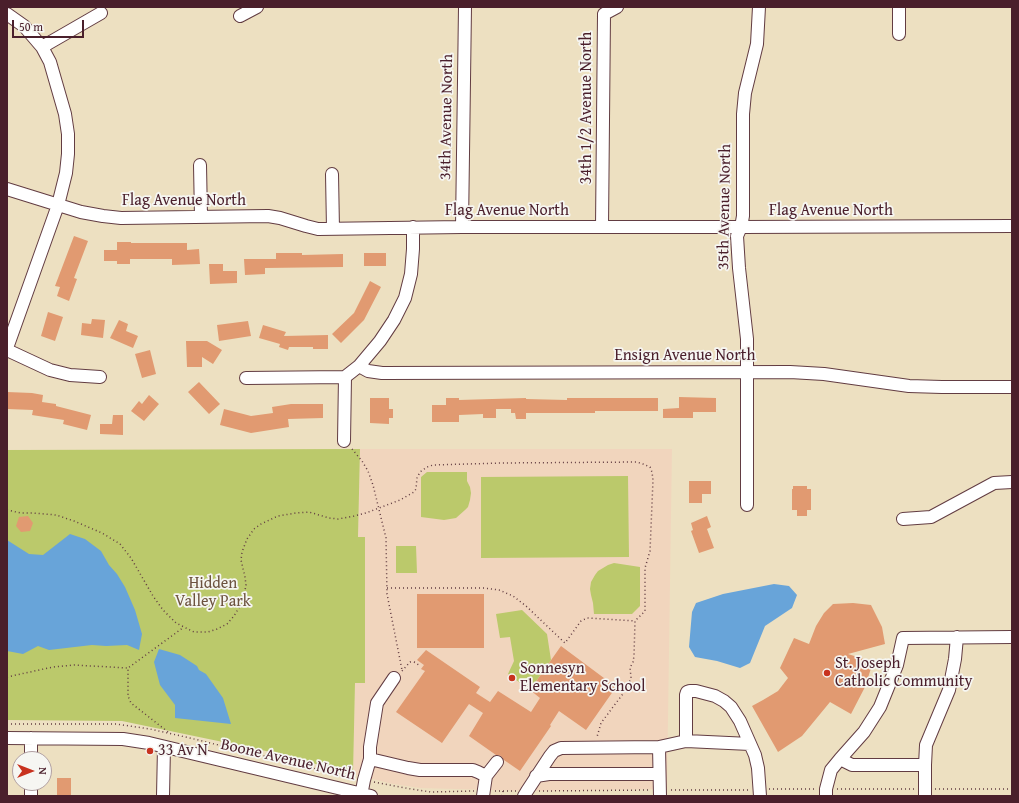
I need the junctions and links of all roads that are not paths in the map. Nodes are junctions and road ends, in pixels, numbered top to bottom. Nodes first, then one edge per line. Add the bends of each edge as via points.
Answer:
1 (257, 7) edge
2 (465, 7) edge
3 (617, 7) edge
4 (759, 7) edge
5 (899, 7) edge
6 (601, 10) edge
7 (101, 13) dead end
8 (7, 14) edge
9 (240, 16) dead end
10 (899, 34) dead end
11 (42, 47) junction
12 (200, 165) dead end
13 (332, 174) dead end
14 (7, 189) edge
15 (58, 204) junction
16 (201, 217) junction
17 (1012, 226) edge
18 (413, 227) junction
19 (462, 227) junction
20 (602, 227) junction
21 (741, 227) junction
22 (333, 228) junction
23 (7, 349) edge
24 (359, 366) junction
25 (746, 372) junction
26 (100, 377) dead end
27 (345, 377) junction
28 (246, 378) dead end
29 (1012, 387) edge
30 (344, 441) road end
31 (1012, 482) edge
32 (747, 505) dead end
33 (903, 519) dead end
34 (957, 637) junction
35 (1012, 637) edge
36 (398, 674) road end
37 (7, 738) edge
38 (31, 738) junction
39 (686, 742) junction
40 (750, 744) junction
41 (164, 747) junction
42 (659, 747) junction
43 (31, 751) edge
44 (370, 759) junction
45 (840, 759) junction
46 (497, 762) dead end
47 (925, 765) junction
48 (659, 774) junction
49 (486, 776) junction
50 (536, 776) junction
51 (925, 792) edge
52 (525, 793) edge
53 (659, 793) edge
54 (759, 793) edge
55 (826, 793) edge
56 (484, 794) edge
57 (364, 795) edge
58 (163, 796) edge

1 - 9 street
2 - 19 street, 34th Avenue North
3 - 6 street
4 - 21 street, 35th Avenue North via 757,44 745,93 743,114
5 - 10 street
6 - 20 street, 34th 1/2 Avenue North
7 - 11 street
8 - 11 street via 24,26
11 - 15 street via 50,62 68,134 66,173
12 - 16 street
13 - 22 street
14 - 15 street, Flag Avenue North
15 - 16 street, Flag Avenue North via 81,212 121,218
15 - 23 street
16 - 22 street, Flag Avenue North via 268,216 318,229
17 - 21 street, Flag Avenue North
18 - 19 street, Flag Avenue North
18 - 22 street, Flag Avenue North
18 - 24 street via 411,274 405,298 380,341
19 - 20 street, Flag Avenue North
20 - 21 street, Flag Avenue North
21 - 25 street, 35th Avenue North via 737,236 747,339
23 - 26 street via 50,370 70,375
24 - 25 street, Ensign Avenue North via 368,371 382,373
24 - 27 street
25 - 29 street, Ensign Avenue North via 817,374 909,386
25 - 32 street, 35th Avenue North
27 - 28 street
27 - 30 street
31 - 33 street via 994,483 931,517
34 - 35 street
34 - 45 street via 904,638 897,665 880,707 864,732
34 - 47 street via 949,690 926,745
36 - 44 street via 377,703
37 - 38 street, Boone Avenue North
38 - 41 street, Boone Avenue North via 123,738
38 - 43 street
39 - 40 street
39 - 40 street via 686,695 690,690 715,696 731,707
39 - 42 street
40 - 54 street via 758,768
41 - 57 street, Boone Avenue North
41 - 58 street
42 - 48 street
42 - 50 street via 560,748 554,751
44 - 49 street via 420,770 473,770
44 - 57 street via 364,780
45 - 47 street via 852,765
45 - 55 street via 831,770
46 - 49 street
47 - 51 street
48 - 50 street
48 - 53 street
49 - 56 street
50 - 52 street

